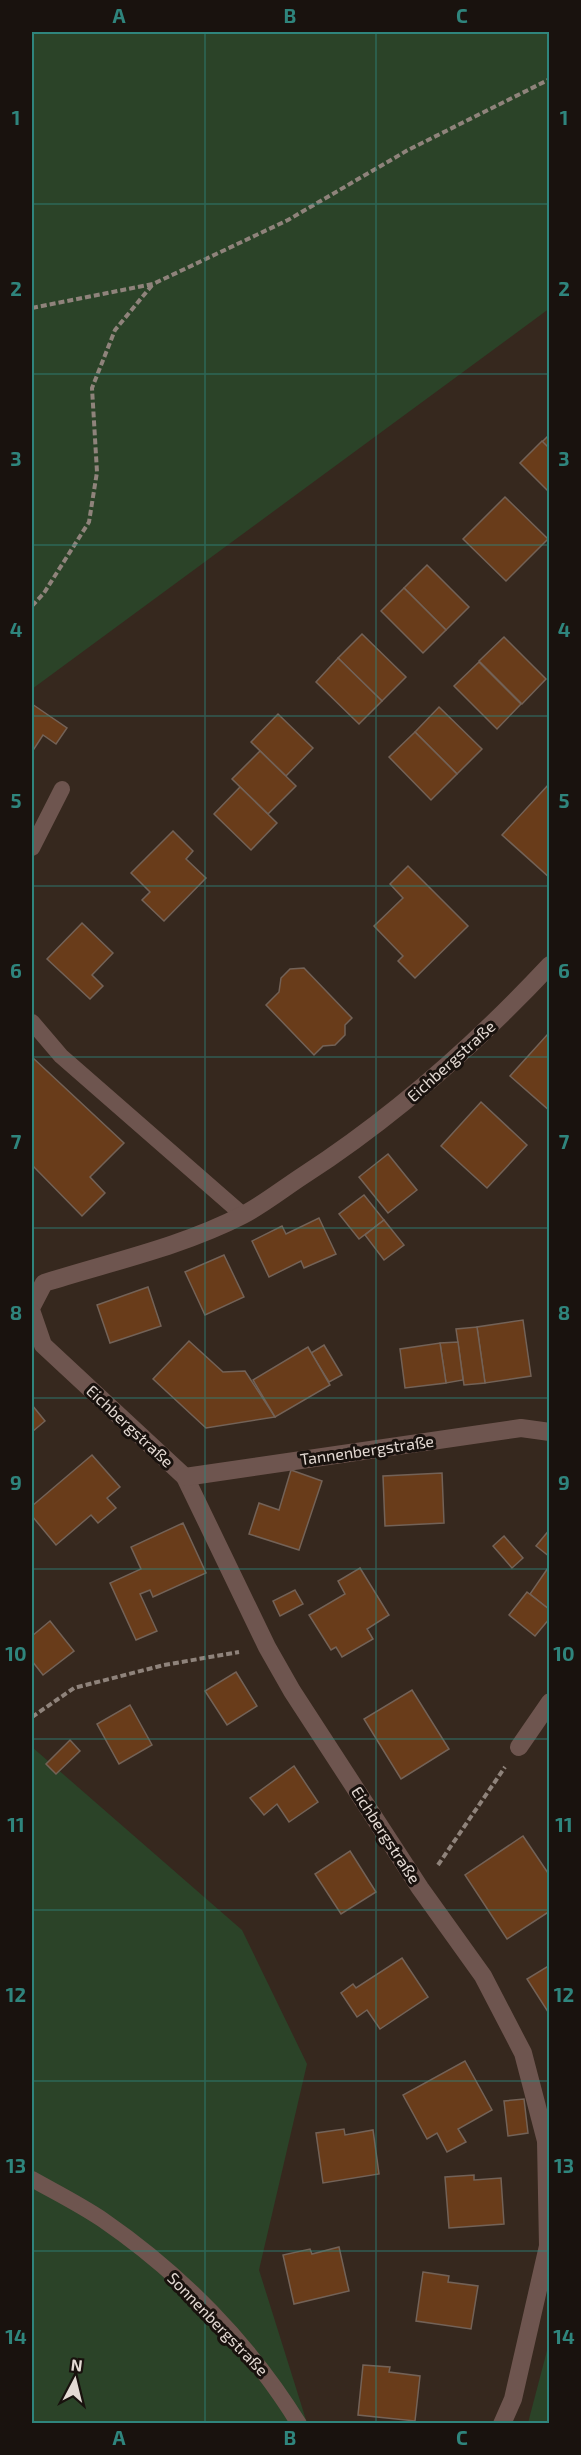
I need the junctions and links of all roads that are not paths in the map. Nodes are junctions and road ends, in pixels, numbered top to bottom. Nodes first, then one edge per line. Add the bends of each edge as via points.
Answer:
1 (62, 789) dead end
2 (32, 848) edge
3 (549, 965) edge
4 (32, 1022) edge
5 (243, 1215) junction
6 (32, 1306) edge
7 (32, 1313) edge
8 (549, 1432) edge
9 (185, 1477) junction
10 (549, 1702) edge
11 (519, 1747) road end
12 (32, 2179) edge
13 (299, 2424) edge
14 (502, 2424) edge

1 - 2 lane
3 - 5 street, Eichbergstraße via 462,1054 384,1121
4 - 5 lane via 61,1056
5 - 6 street, Eichbergstraße via 184,1239 44,1283
7 - 9 street, Eichbergstraße via 43,1345
8 - 9 street, Tannenbergstraße via 521,1428
9 - 14 street, Eichbergstraße via 292,1691 420,1888 483,1976 523,2053 546,2141 549,2246 513,2399
10 - 11 street
12 - 13 lane, Sonnenbergstraße via 102,2220 183,2283 273,2382

